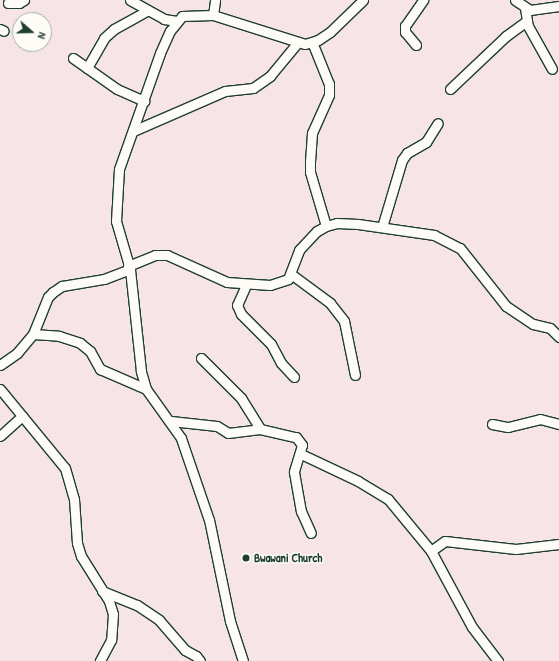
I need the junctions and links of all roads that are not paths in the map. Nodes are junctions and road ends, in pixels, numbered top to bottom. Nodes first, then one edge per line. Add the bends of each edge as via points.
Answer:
1 (24, 0) edge
2 (130, 0) edge
3 (215, 0) edge
4 (363, 0) edge
5 (423, 0) edge
6 (515, 0) edge
7 (8, 3) dead end
8 (559, 6) edge
9 (525, 8) junction
10 (147, 11) junction
11 (213, 15) junction
12 (177, 20) junction
13 (527, 21) junction
14 (298, 42) junction
15 (312, 42) junction
16 (416, 45) dead end
17 (73, 58) dead end
18 (87, 68) junction
19 (552, 69) dead end
20 (450, 89) dead end
21 (144, 101) junction
22 (438, 123) dead end
23 (133, 131) junction
24 (326, 226) junction
25 (382, 227) junction
26 (129, 268) junction
27 (291, 274) junction
28 (246, 285) junction
29 (33, 334) junction
30 (559, 337) edge
31 (200, 358) dead end
32 (0, 365) edge
33 (355, 375) dead end
34 (294, 377) dead end
35 (0, 389) edge
36 (146, 389) junction
37 (22, 416) junction
38 (171, 421) junction
39 (492, 424) dead end
40 (559, 424) edge
41 (196, 425) junction
42 (260, 429) junction
43 (0, 436) edge
44 (181, 438) junction
45 (301, 454) junction
46 (311, 533) dead end
47 (559, 544) edge
48 (431, 551) junction
49 (102, 591) junction
50 (100, 661) edge
51 (200, 661) edge
52 (243, 661) edge
53 (498, 661) edge

1 - 7 street via 19,3
2 - 10 street
3 - 11 street
4 - 15 street via 330,32
5 - 16 street via 405,26 406,32
6 - 9 street
8 - 9 street via 538,10
9 - 13 street
10 - 12 street via 164,19
10 - 18 street via 114,29 104,38
11 - 12 street via 188,14
11 - 14 street
12 - 21 street via 160,53
13 - 19 street
13 - 20 street via 506,36
14 - 15 street
14 - 23 street via 270,76 253,88 225,91
15 - 24 street via 329,84 329,95 312,133 310,161 310,172
17 - 18 street
18 - 21 street via 117,89
21 - 23 street
22 - 25 street via 426,142 407,153 402,160
23 - 26 street via 119,168 116,221
24 - 25 street via 337,223
24 - 27 street via 316,231 299,250
25 - 30 street via 434,235 454,244 471,260 506,306 533,324 550,328
26 - 28 street via 156,255 168,255 227,282
26 - 29 street via 104,279 62,286 48,297
26 - 36 street via 141,371
27 - 28 street via 283,283
27 - 33 street via 324,298 344,321
28 - 34 street via 237,305 242,314 271,344 281,363
29 - 32 street via 17,354
29 - 36 street via 59,336 80,344 90,351 100,369
31 - 42 street via 241,398
35 - 37 street
36 - 38 street
37 - 43 street
37 - 49 street via 65,468 74,499 80,556
38 - 41 street
38 - 44 street
39 - 40 street via 508,427 540,419
41 - 42 street via 217,426 228,433
41 - 44 street
42 - 45 street via 296,437 302,445
44 - 52 street via 209,520 230,621
45 - 46 street via 294,472 301,511
45 - 48 street via 358,481 388,499
47 - 48 street via 516,549 445,541
48 - 53 street via 472,627
49 - 50 street via 113,614 113,627 111,640
49 - 51 street via 137,605 159,620 185,650

